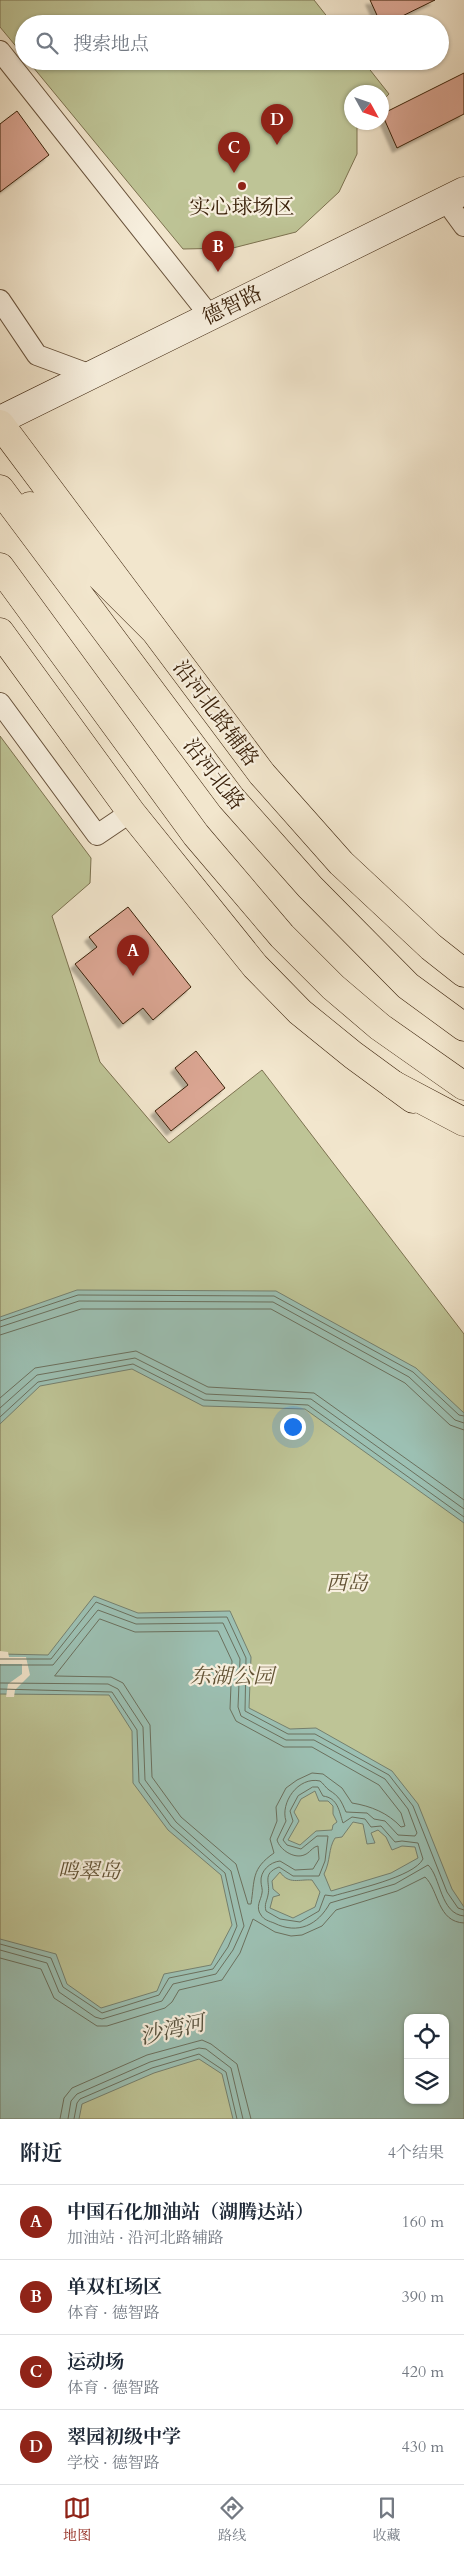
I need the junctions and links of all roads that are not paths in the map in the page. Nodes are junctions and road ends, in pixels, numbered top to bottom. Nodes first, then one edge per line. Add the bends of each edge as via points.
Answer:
1 (0, 51) edge
2 (15, 70) edge
3 (15, 70) edge
4 (455, 196) edge
5 (464, 226) edge
6 (0, 300) edge
7 (210, 316) junction
8 (91, 375) junction
9 (0, 420) edge
10 (0, 424) edge
11 (0, 476) edge
12 (0, 489) edge
13 (0, 567) edge
14 (153, 629) junction
15 (0, 632) edge
16 (0, 703) edge
17 (131, 812) junction
18 (464, 973) edge
19 (464, 1027) edge
20 (394, 1085) junction
21 (464, 1086) edge
22 (464, 1122) edge
23 (464, 1134) edge

1 - 3 street
2 - 7 street
4 - 5 street
4 - 7 street, 德智路
6 - 8 street via 37,355
7 - 8 street, 德智路
8 - 9 street, 德智路
10 - 14 main road, 沿河北路辅路
11 - 14 main road
12 - 19 main road, 沿河北路 via 231,798 310,887 408,986
13 - 21 main road via 196,835 276,929 333,987 380,1027
14 - 18 main road, 沿河北路辅路 via 262,774 341,863 431,947
15 - 17 main road
16 - 17 street via 97,835
17 - 20 main road via 255,966 280,992 300,1012
20 - 22 main road
20 - 23 main road

